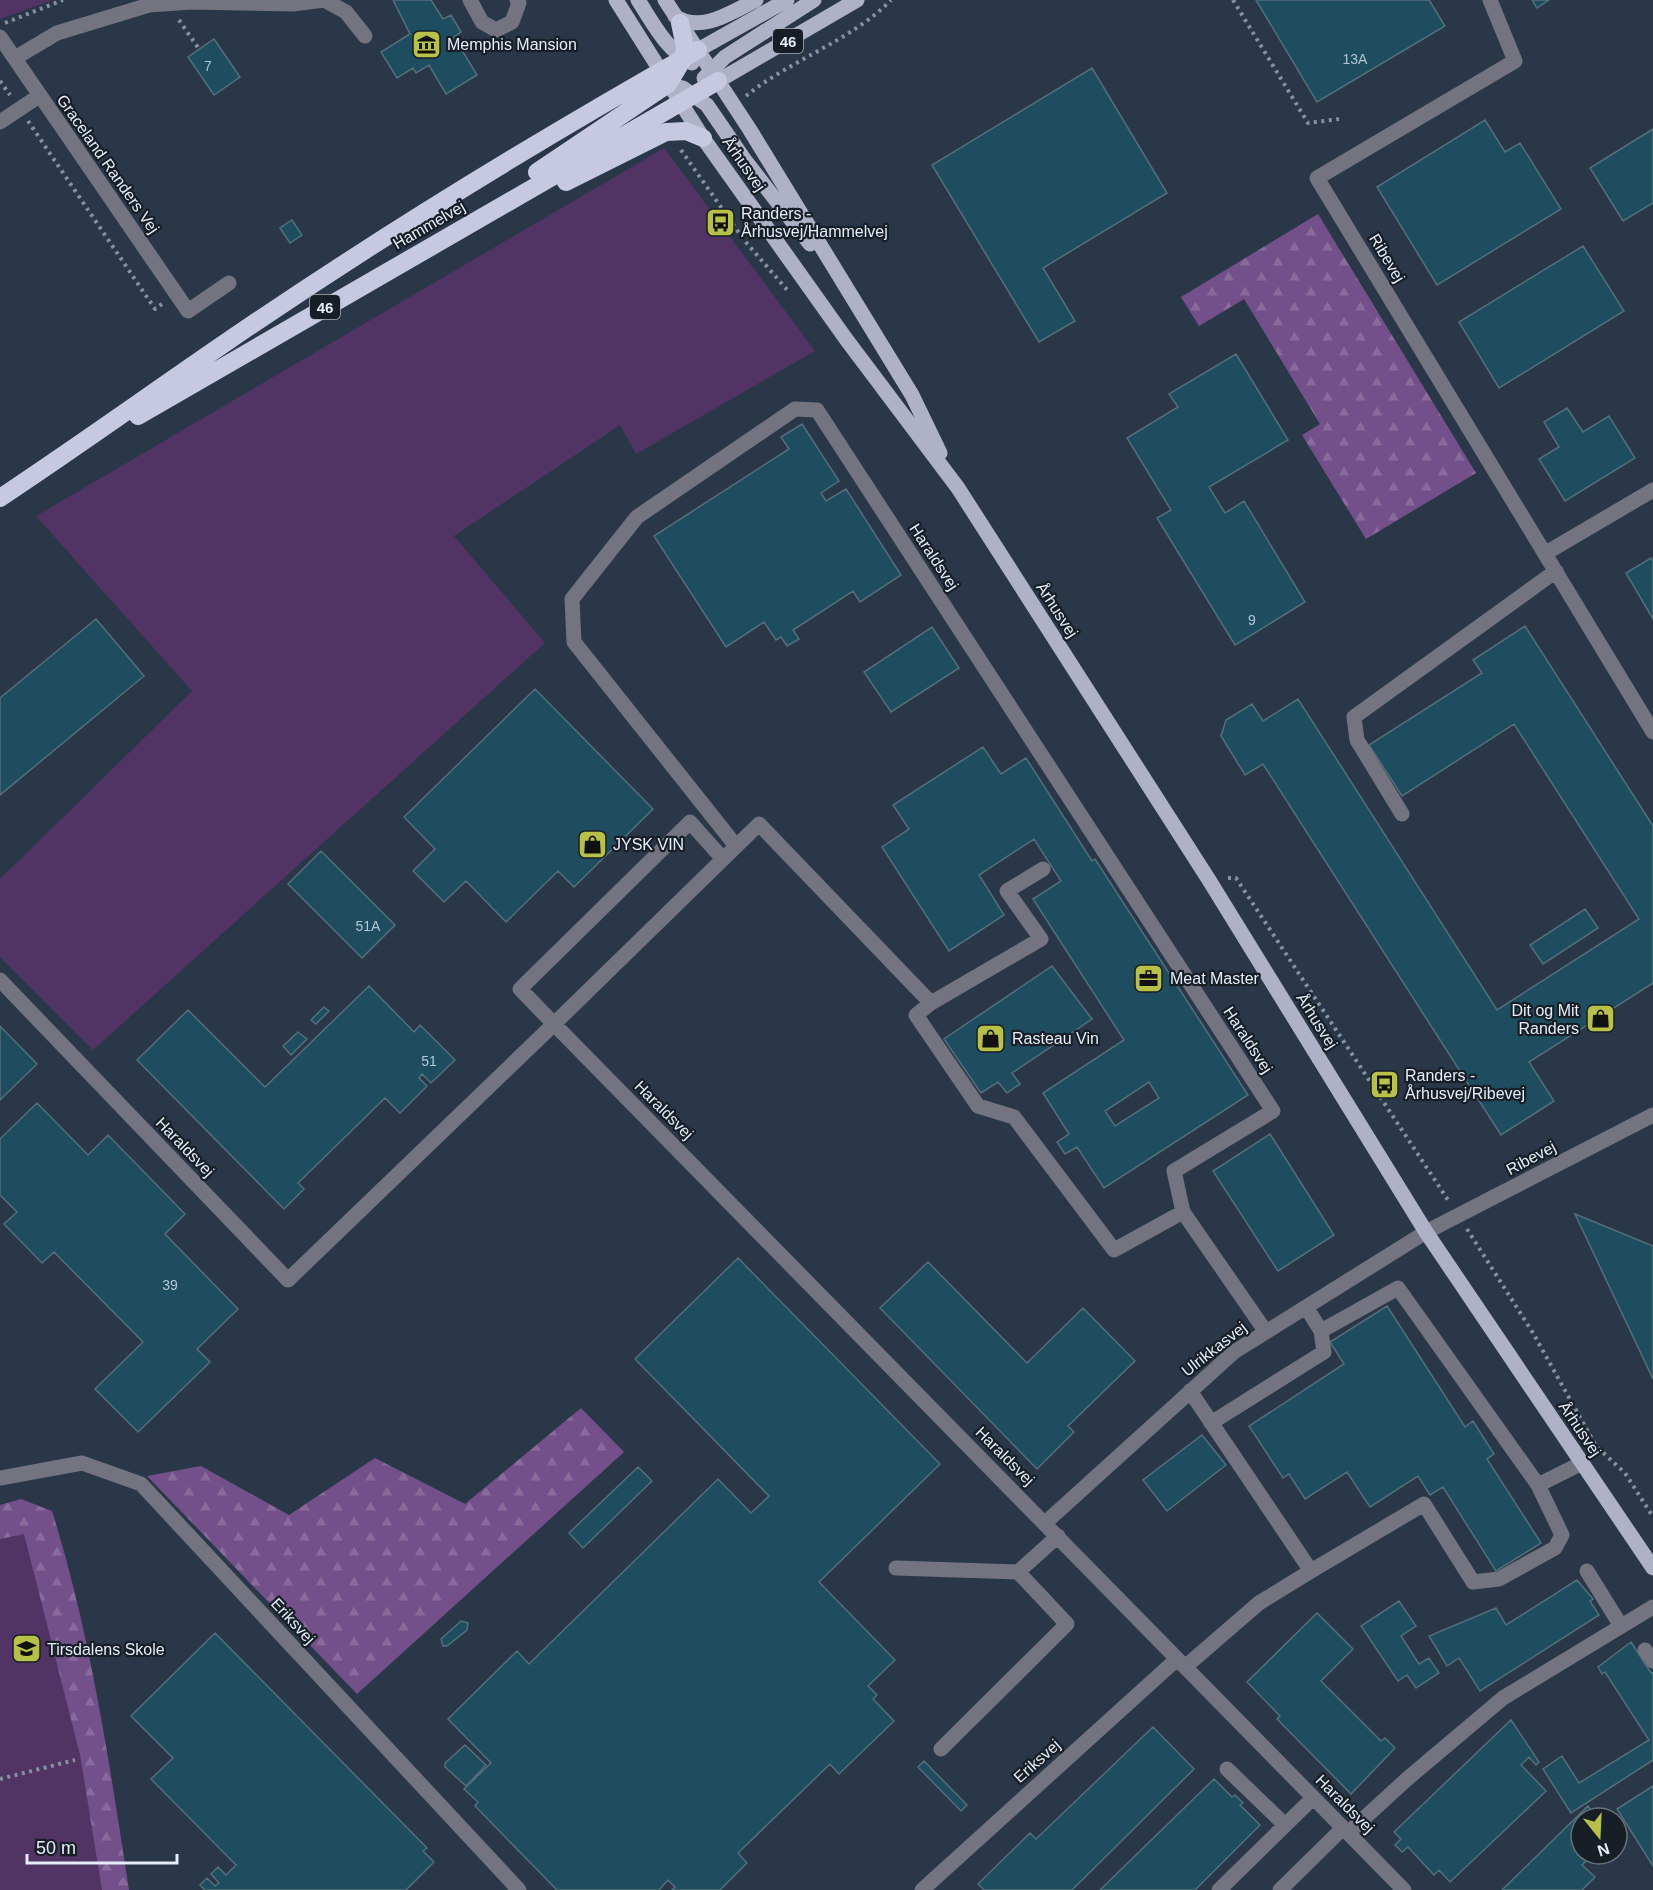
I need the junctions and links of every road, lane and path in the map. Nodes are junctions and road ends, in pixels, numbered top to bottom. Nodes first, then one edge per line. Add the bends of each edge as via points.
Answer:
1 (63, 0) edge
2 (324, 0) edge
3 (470, 0) edge
4 (517, 0) edge
5 (616, 0) edge
6 (638, 0) edge
7 (665, 0) edge
8 (756, 0) edge
9 (787, 0) edge
10 (814, 0) edge
11 (857, 0) edge
12 (891, 0) edge
13 (1233, 0) edge
14 (1490, 0) edge
15 (172, 3) junction
16 (678, 19) junction
17 (0, 25) edge
18 (365, 36) dead end
19 (0, 37) edge
20 (199, 49) dead end
21 (691, 55) junction
22 (15, 58) junction
23 (714, 75) junction
24 (664, 78) junction
25 (0, 82) edge
26 (39, 96) junction
27 (688, 98) junction
28 (734, 105) junction
29 (19, 109) junction
30 (1339, 119) dead end
31 (0, 122) edge
32 (701, 134) junction
33 (680, 146) dead end
34 (229, 283) dead end
35 (367, 283) junction
36 (790, 293) dead end
37 (176, 294) junction
38 (857, 306) junction
39 (21, 484) junction
40 (958, 488) junction
41 (1653, 490) edge
42 (0, 498) edge
43 (1546, 554) junction
44 (1556, 571) junction
45 (1653, 732) edge
46 (1402, 814) dead end
47 (736, 846) junction
48 (723, 859) junction
49 (1043, 869) dead end
50 (1209, 880) junction
51 (0, 980) edge
52 (931, 1003) junction
53 (554, 1024) junction
54 (1653, 1115) edge
55 (1183, 1212) junction
56 (1460, 1216) junction
57 (1426, 1232) junction
58 (1306, 1307) junction
59 (1321, 1331) junction
60 (1266, 1332) junction
61 (1190, 1391) junction
62 (1211, 1423) junction
63 (1582, 1463) junction
64 (0, 1478) edge
65 (1538, 1485) junction
66 (1653, 1517) edge
67 (1045, 1523) junction
68 (1058, 1536) junction
69 (896, 1568) dead end
70 (1653, 1568) edge
71 (1311, 1571) junction
72 (1587, 1571) dead end
73 (1018, 1572) junction
74 (1653, 1607) edge
75 (1621, 1626) junction
76 (1181, 1663) junction
77 (941, 1749) dead end
78 (75, 1760) dead end
79 (1227, 1769) dead end
80 (0, 1779) edge
81 (1313, 1797) junction
82 (1285, 1825) junction
83 (1346, 1831) junction
84 (519, 1890) edge
85 (922, 1890) edge
86 (1219, 1890) edge
87 (1280, 1890) edge
88 (1404, 1890) edge

1 - 17 path
2 - 15 street via 293,4
2 - 18 street via 346,12
3 - 4 street via 482,22 496,30 512,21
5 - 24 main road, Århusvej
6 - 21 main road via 665,41
7 - 16 main road
8 - 16 main road via 713,21
9 - 21 main road, 46
10 - 23 main road via 740,47
11 - 23 main road, Hammelvej / 46 via 741,68
12 - 28 path
13 - 30 path via 1308,123
14 - 43 street, Ribevej via 1515,61 1317,178
15 - 20 path via 173,12
15 - 22 street via 149,5 57,33
16 - 21 highway
19 - 22 street, Graceland Randers Vej
21 - 23 main road
21 - 24 highway
22 - 26 street, Graceland Randers Vej
23 - 27 highway, Hammelvej / 46
23 - 28 main road, Århusvej
24 - 27 main road, Århusvej
24 - 35 highway via 638,107
24 - 39 highway, Hammelvej / 46 via 636,85 413,219
25 - 29 path
26 - 29 street
26 - 37 street, Graceland Randers Vej
27 - 32 main road, Århusvej
27 - 35 highway, Hammelvej / 46
27 - 38 main road via 707,105
28 - 38 main road, Århusvej
29 - 31 street
29 - 37 path via 155,309
32 - 35 highway via 666,132
32 - 40 main road, Århusvej via 846,339
33 - 36 path via 744,240
34 - 37 street, Graceland Randers Vej via 188,311
35 - 39 highway, Hammelvej / 46
38 - 40 main road, Århusvej via 912,396
39 - 42 highway, Hammelvej / 46
40 - 50 main road, Århusvej
41 - 43 street
43 - 44 street, Ribevej
44 - 45 street, Ribevej
44 - 46 street via 1354,717 1357,740
47 - 48 street, Haraldsvej
47 - 52 street, Haraldsvej via 759,824
47 - 55 street, Haraldsvej via 574,642 572,599 637,517 795,410 817,410 1273,1111 1174,1171
48 - 53 street, Haraldsvej
48 - 53 street, Haraldsvej via 690,822 520,989
49 - 52 street via 1007,891 1041,939
50 - 56 path via 1236,878
50 - 57 main road, Århusvej
51 - 53 street, Haraldsvej via 288,1280
52 - 55 street via 916,1015 978,1106 1014,1117 1114,1250
53 - 67 street, Haraldsvej
54 - 56 street, Ribevej
55 - 60 street, Haraldsvej
56 - 57 street, Ribevej
56 - 66 path via 1533,1333 1596,1446 1625,1473
57 - 58 street, Ulrikkasvej
57 - 63 main road, Århusvej
58 - 59 street
58 - 60 street, Ulrikkasvej
59 - 62 street via 1324,1352
59 - 65 street via 1398,1288
60 - 61 street, Ulrikkasvej via 1234,1352
61 - 62 street
61 - 67 street, Ulrikkasvej
62 - 71 street
63 - 65 street
63 - 70 main road, Århusvej
64 - 84 street, Eriksvej via 82,1463 141,1484
65 - 71 street, Eriksvej via 1562,1535 1555,1548 1499,1579 1473,1582 1424,1504
67 - 68 street, Haraldsvej
68 - 73 street
68 - 76 street, Haraldsvej
69 - 73 street
71 - 76 street, Eriksvej via 1258,1603
72 - 75 street
73 - 77 street via 1067,1624
74 - 75 street
75 - 83 street via 1503,1698
76 - 81 street, Haraldsvej
76 - 85 street, Eriksvej
78 - 80 path
79 - 82 street
81 - 82 street
81 - 83 street, Haraldsvej
82 - 86 street
83 - 87 street
83 - 88 street, Haraldsvej

